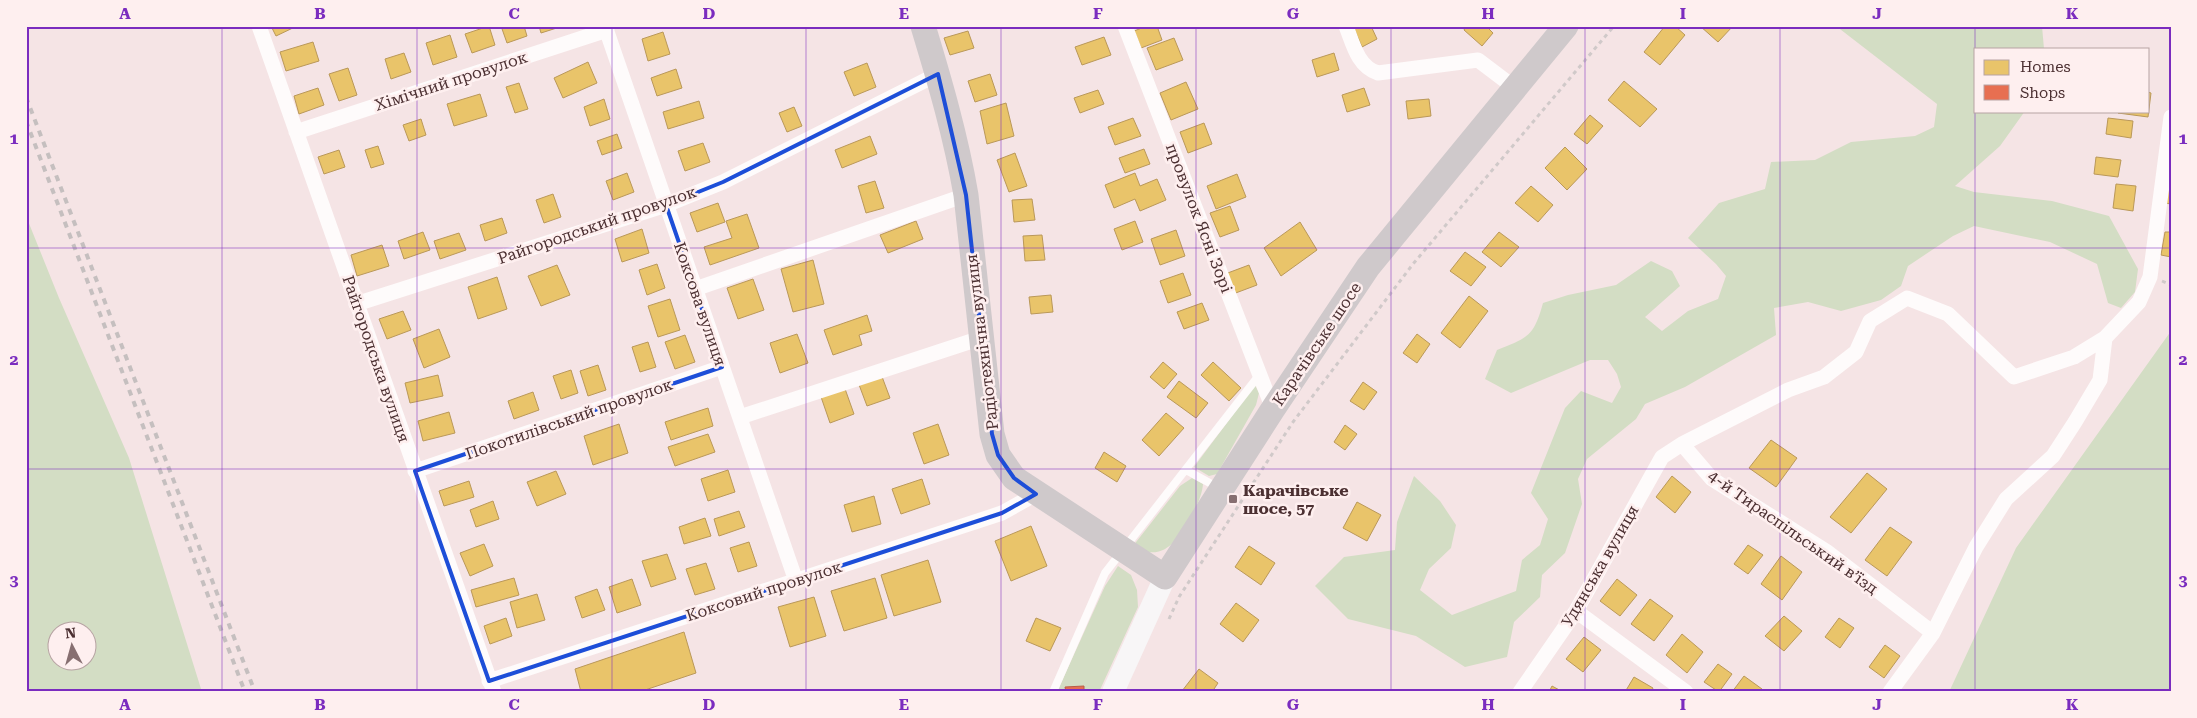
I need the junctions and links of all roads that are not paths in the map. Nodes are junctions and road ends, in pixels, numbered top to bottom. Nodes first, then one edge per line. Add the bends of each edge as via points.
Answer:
1 (259, 26) edge
2 (923, 26) edge
3 (1125, 26) edge
4 (1346, 26) edge
5 (1566, 26) edge
6 (606, 28) edge
7 (938, 74) junction
8 (1515, 88) junction
9 (2171, 117) edge
10 (296, 132) junction
11 (966, 194) junction
12 (666, 205) junction
13 (695, 289) junction
14 (356, 304) junction
15 (981, 338) junction
16 (2105, 338) junction
17 (722, 366) junction
18 (1260, 374) junction
19 (1273, 409) junction
20 (740, 418) junction
21 (1682, 444) junction
22 (1186, 470) junction
23 (415, 471) junction
24 (1221, 490) junction
25 (1036, 494) junction
26 (1123, 550) junction
27 (1165, 578) junction
28 (796, 581) junction
29 (1576, 611) junction
30 (1933, 633) junction
31 (491, 687) edge
32 (1053, 692) edge
33 (1113, 692) edge
34 (1520, 692) edge
35 (1686, 692) edge
36 (1890, 692) edge

1 - 10 street, Райгородська вулиця
2 - 7 main road, Радіотехнічна вулиця
3 - 18 street, провулок Ясні Зорі
4 - 8 street via 1360,60 1369,70 1378,73 1478,60
5 - 8 main road, Карачівське шосе
6 - 10 street, Хімічний провулок
6 - 12 street, Коксова вулиця
7 - 11 main road, Радіотехнічна вулиця
7 - 12 street, Райгородський провулок via 723,182
8 - 19 main road, Карачівське шосе via 1368,267
9 - 16 street via 2150,277 2139,302
10 - 14 street, Райгородська вулиця
11 - 13 street
11 - 15 main road, Радіотехнічна вулиця
12 - 13 street, Коксова вулиця
12 - 14 street, Райгородський провулок
13 - 17 street, Коксова вулиця
14 - 23 street, Райгородська вулиця
15 - 20 street
15 - 25 main road, Радіотехнічна вулиця via 992,434 998,455 1014,478
16 - 21 street, Удянська вулиця via 2074,357 2014,377 1948,314 1907,298 1870,321 1856,352 1824,377 1788,390
16 - 30 street via 2100,380 2053,456 2006,499 1976,547
17 - 20 street, Коксова вулиця
17 - 23 street, Покотилівський провулок
18 - 19 street, провулок Ясні Зорі
18 - 22 lane
19 - 24 main road, Карачівське шосе
20 - 28 street, Коксова вулиця
21 - 29 street, Удянська вулиця via 1662,457
21 - 30 street, 4-й Тираспільський в’їзд via 1712,479 1826,551
22 - 24 lane
22 - 26 lane
23 - 31 street, Райгородська вулиця
24 - 27 main road, Карачівське шосе
25 - 26 main road, Радіотехнічна вулиця
25 - 28 street, Коксовий провулок via 1002,513
26 - 27 main road, Радіотехнічна вулиця
26 - 32 lane via 1105,573
27 - 33 main road, Карачівське шосе
28 - 31 street, Коксовий провулок
29 - 34 street, Удянська вулиця
29 - 35 street
30 - 36 street

